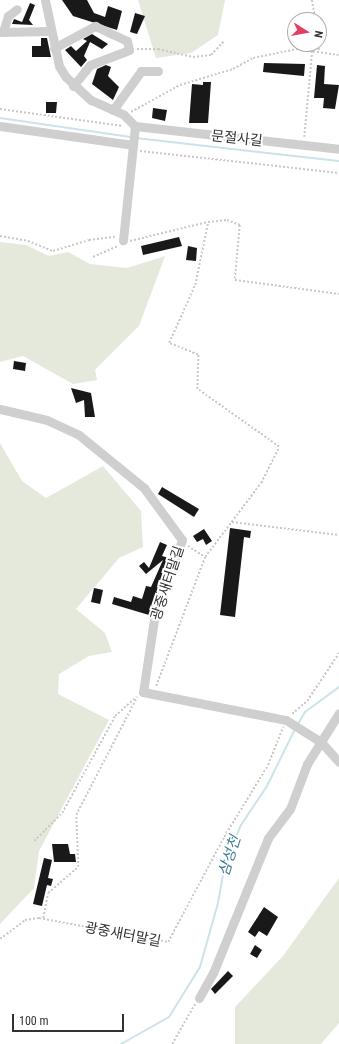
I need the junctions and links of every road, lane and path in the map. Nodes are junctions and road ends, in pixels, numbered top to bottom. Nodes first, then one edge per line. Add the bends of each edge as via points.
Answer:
1 (45, 0) edge
2 (312, 0) edge
3 (17, 9) dead end
4 (314, 12) edge
5 (50, 31) junction
6 (1, 32) edge
7 (224, 41) dead end
8 (54, 48) junction
9 (129, 50) junction
10 (287, 51) edge
11 (312, 52) edge
12 (319, 52) edge
13 (339, 54) edge
14 (158, 71) dead end
15 (73, 86) junction
16 (0, 108) edge
17 (113, 110) junction
18 (124, 115) junction
19 (0, 126) edge
20 (135, 128) junction
21 (303, 145) junction
22 (133, 146) junction
23 (339, 149) edge
24 (339, 173) edge
25 (208, 222) junction
26 (0, 236) edge
27 (124, 241) junction
28 (93, 257) dead end
29 (339, 294) edge
30 (0, 409) edge
31 (232, 522) junction
32 (339, 535) edge
33 (182, 540) junction
34 (205, 557) junction
35 (339, 653) edge
36 (144, 694) junction
37 (339, 713) edge
38 (289, 721) junction
39 (318, 740) junction
40 (339, 762) edge
41 (34, 841) dead end
42 (43, 918) junction
43 (0, 939) edge
44 (199, 998) joint
45 (172, 1044) edge

1 - 5 street
2 - 4 path
3 - 6 street via 8,16
5 - 6 street
5 - 8 street
7 - 9 path via 211,55 193,57 158,49
8 - 9 street via 95,26 127,41
8 - 15 street via 58,66
9 - 15 street via 90,65
10 - 18 path via 253,58 233,69 180,85
11 - 21 path
12 - 13 path
14 - 17 street via 141,71
15 - 17 street via 91,100
16 - 20 path via 99,125
17 - 18 street
18 - 20 street
19 - 22 street
20 - 21 street, 문절사길
20 - 22 street
21 - 23 street, 문절사길
22 - 24 path
22 - 27 street
25 - 27 path
25 - 29 path via 228,220 240,226 236,280
25 - 31 path via 195,285 169,343 198,355 197,389 280,447 261,483
26 - 27 path via 28,241 53,251 102,237
27 - 28 path
30 - 33 street, 광중새터말길 via 47,420 79,435 144,488
31 - 32 path
31 - 34 path
33 - 34 path
33 - 36 street, 광중새터말길 via 155,613
34 - 36 path
35 - 38 path
36 - 38 street
36 - 41 path via 115,716 62,813
36 - 42 path via 76,815 78,867 48,893
37 - 39 street
38 - 39 street
38 - 42 path, 광중새터말길 via 268,765 224,837 168,942
39 - 40 street
39 - 44 street via 290,809 268,838 214,973
42 - 43 path, 광중새터말길 via 25,920
44 - 45 path

